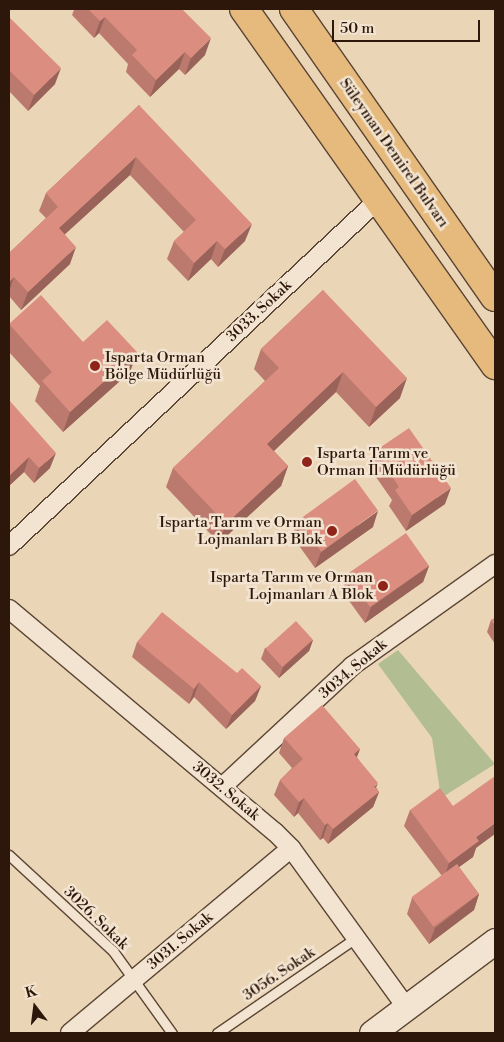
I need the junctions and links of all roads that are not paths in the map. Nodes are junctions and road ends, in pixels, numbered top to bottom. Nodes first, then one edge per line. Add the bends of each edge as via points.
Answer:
1 (244, 9) edge
2 (294, 9) edge
3 (378, 200) junction
4 (495, 297) edge
5 (495, 365) edge
6 (9, 546) edge
7 (495, 564) edge
8 (9, 609) edge
9 (222, 787) junction
10 (291, 848) junction
11 (9, 855) edge
12 (356, 938) junction
13 (495, 941) edge
14 (135, 978) junction
15 (389, 1024) edge
16 (70, 1033) edge
17 (172, 1033) edge
18 (217, 1033) edge

1 - 3 main road
2 - 4 main road, Süleyman Demirel Bulvarı
3 - 5 main road
3 - 6 street, 3033. Sokak
7 - 9 street, 3034. Sokak via 352,666
8 - 9 street, 3032. Sokak
9 - 10 street, 3032. Sokak
10 - 12 street, 3032. Sokak
10 - 14 street, 3031. Sokak
11 - 14 lane, 3026. Sokak via 103,940
12 - 15 street, 3032. Sokak
12 - 18 lane, 3056. Sokak
13 - 15 street
14 - 16 street, 3031. Sokak
14 - 17 lane, 3026. Sokak

